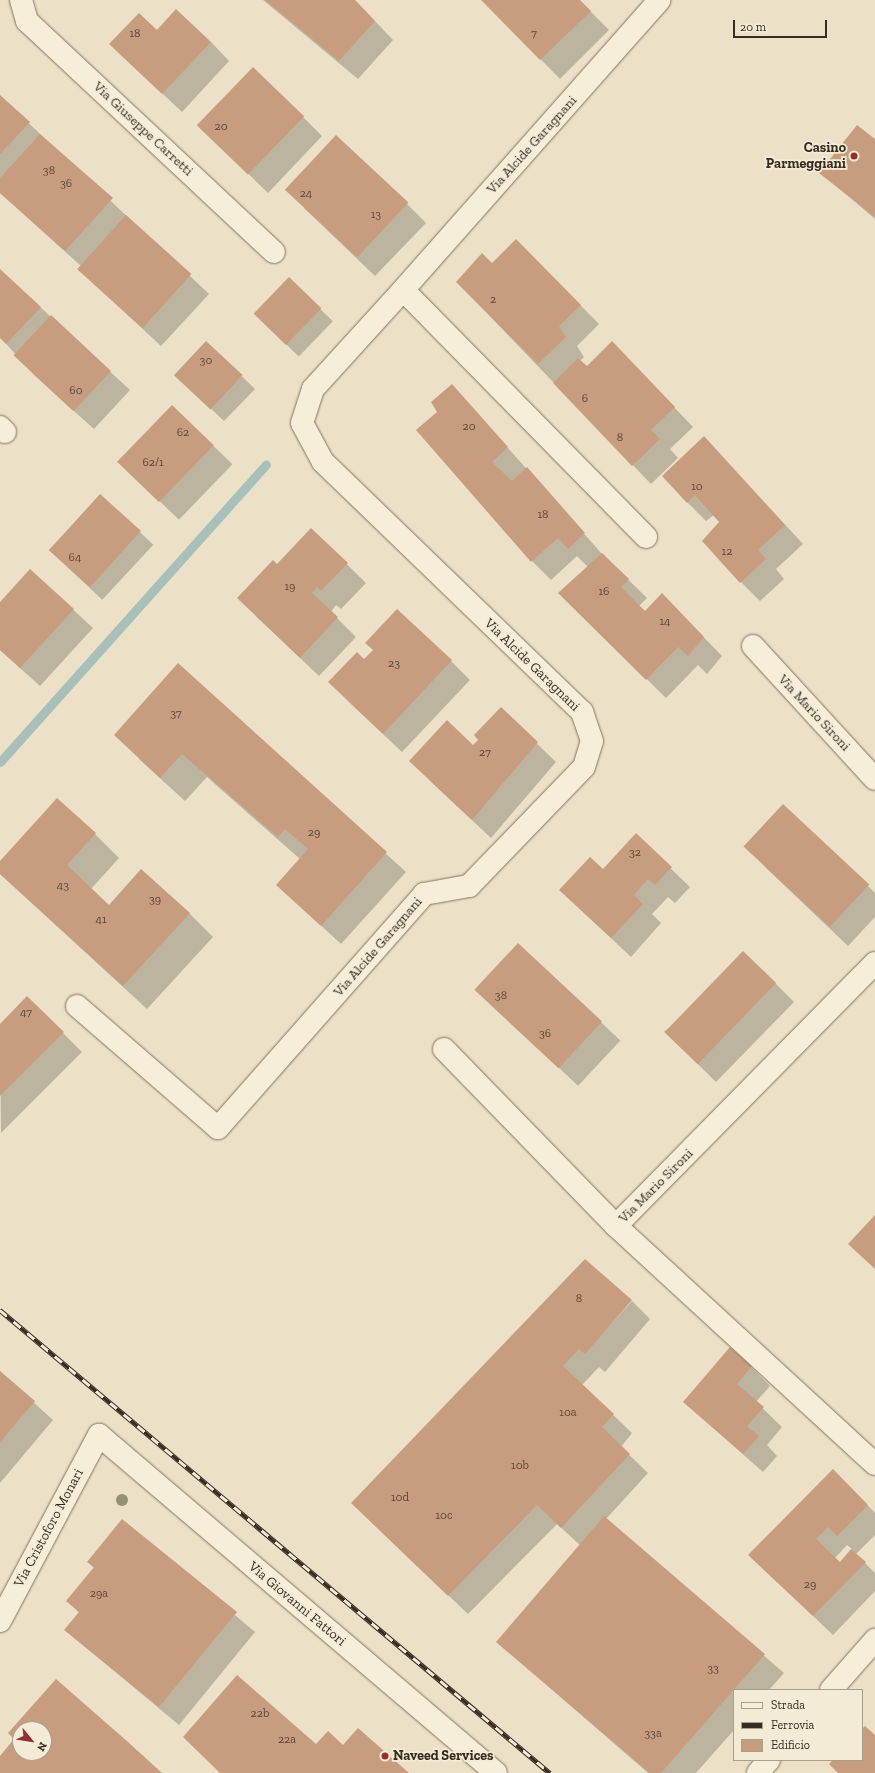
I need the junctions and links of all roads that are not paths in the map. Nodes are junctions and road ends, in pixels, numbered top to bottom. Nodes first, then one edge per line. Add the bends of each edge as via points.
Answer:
1 (21, 0) edge
2 (660, 0) edge
3 (274, 252) dead end
4 (403, 290) junction
5 (646, 537) dead end
6 (753, 646) dead end
7 (875, 779) edge
8 (875, 963) edge
9 (77, 1006) dead end
10 (444, 1049) dead end
11 (616, 1226) junction
12 (99, 1435) joint
13 (875, 1464) edge
14 (0, 1621) edge
15 (875, 1640) edge
16 (832, 1689) edge
17 (768, 1761) edge
18 (496, 1773) edge
19 (758, 1773) edge

1 - 3 street, Via Giuseppe Carretti via 27,21
2 - 4 street, Via Alcide Garagnani
4 - 5 street
4 - 9 street, Via Alcide Garagnani via 313,389 302,423 323,462 582,712 592,741 584,767 469,886 424,894 218,1128
6 - 7 street, Via Mario Sironi
8 - 11 street, Via Mario Sironi
10 - 11 street
11 - 13 street, Via Mario Sironi
12 - 14 street, Via Cristoforo Monari
12 - 18 street, Via Giovanni Fattori
15 - 16 street
17 - 19 street

